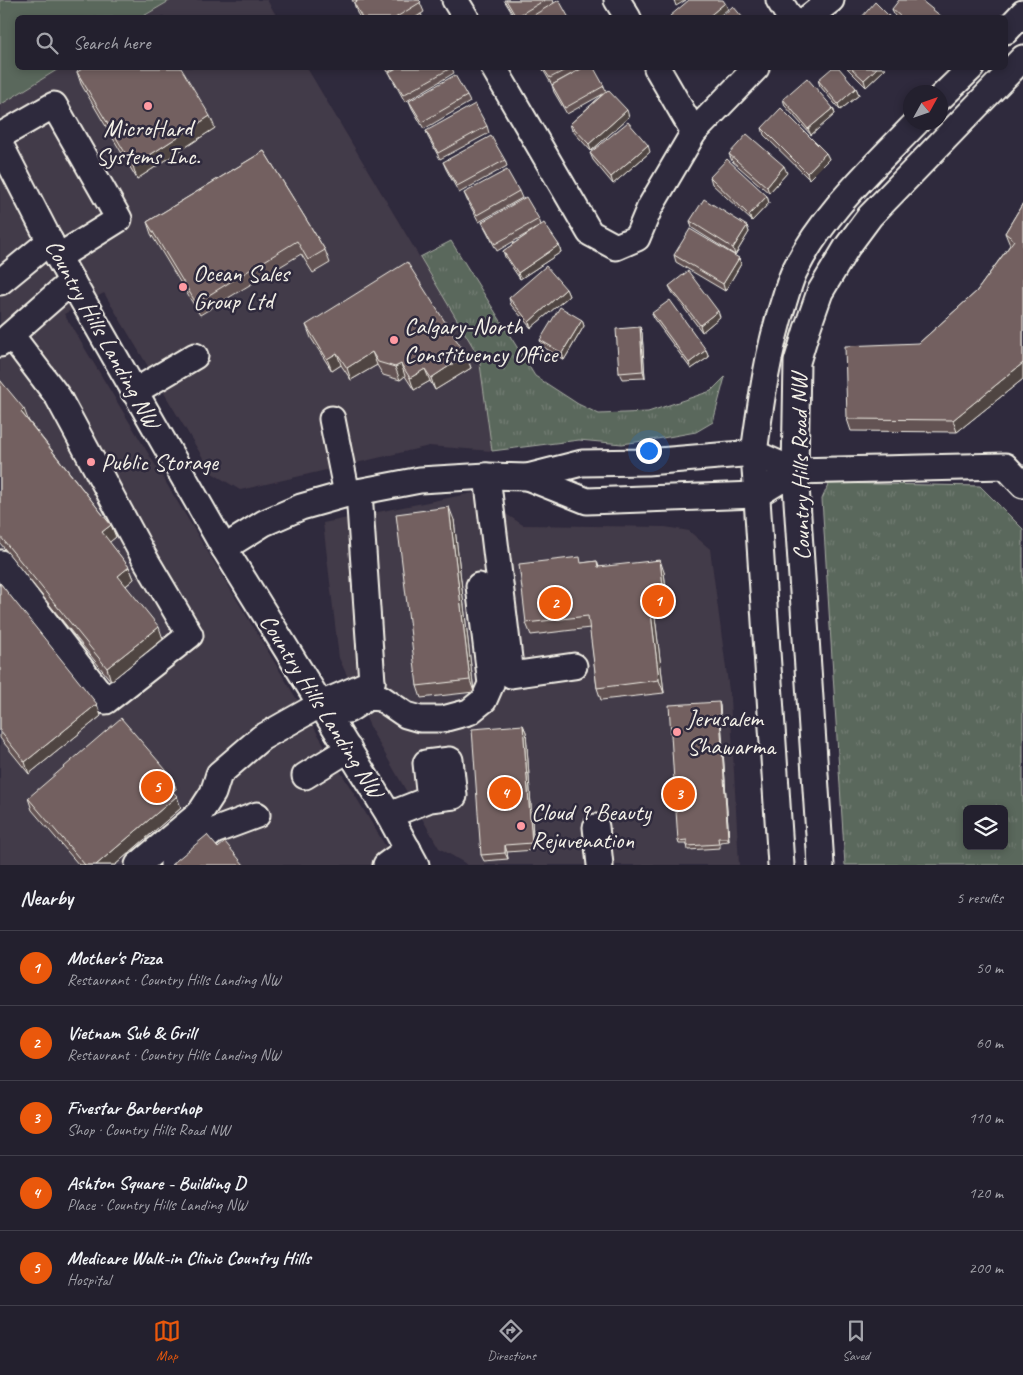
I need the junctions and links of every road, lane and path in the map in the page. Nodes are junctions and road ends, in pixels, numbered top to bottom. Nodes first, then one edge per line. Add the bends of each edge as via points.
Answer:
1 (456, 0) edge
2 (617, 0) edge
3 (779, 0) edge
4 (830, 0) edge
5 (1023, 14) edge
6 (464, 15) edge
7 (626, 15) edge
8 (788, 15) edge
9 (812, 15) edge
10 (1008, 30) edge
11 (1023, 58) edge
12 (495, 70) edge
13 (658, 70) edge
14 (754, 70) edge
15 (968, 70) edge
16 (948, 90) edge
17 (909, 130) edge
18 (694, 132) junction
19 (0, 136) edge
20 (0, 144) edge
21 (848, 193) junction
22 (870, 216) junction
23 (54, 249) junction
24 (72, 281) junction
25 (0, 282) edge
26 (6, 340) edge
27 (195, 356) dead end
28 (134, 392) junction
29 (332, 419) dead end
30 (754, 453) junction
31 (795, 471) junction
32 (487, 476) junction
33 (527, 477) junction
34 (1023, 485) edge
35 (353, 493) junction
36 (756, 495) junction
37 (224, 548) junction
38 (0, 564) edge
39 (478, 586) dead end
40 (574, 666) dead end
41 (370, 689) junction
42 (326, 712) junction
43 (349, 749) junction
44 (305, 776) dead end
45 (430, 799) dead end
46 (257, 815) dead end
47 (389, 815) junction
48 (207, 822) junction
49 (596, 827) dead end
50 (412, 857) edge
51 (127, 864) edge
52 (774, 864) edge
53 (173, 865) edge
54 (386, 865) edge
55 (600, 865) edge
56 (821, 865) edge

1 - 6 street
2 - 7 street
3 - 8 street
4 - 9 street
5 - 10 street
11 - 22 street, Country Hills Road NW
12 - 18 street via 590,233 616,247 637,238 650,207
13 - 18 street
14 - 18 street
15 - 16 street
17 - 21 street, Country Hills Road NW
19 - 23 street via 54,105 119,218
20 - 23 street, Country Hills Landing NW
21 - 22 street
21 - 30 street, Country Hills Road NW via 821,227 794,272 775,328
22 - 31 street, Country Hills Road NW via 820,292 797,362
23 - 24 street, Country Hills Landing NW
23 - 25 street
24 - 26 street
24 - 28 street, Country Hills Landing NW
26 - 38 street via 58,397 130,532 190,635 106,701
27 - 28 street
28 - 37 street, Country Hills Landing NW
29 - 35 street
30 - 31 street
30 - 33 street via 582,464
30 - 36 street, Country Hills Road NW
31 - 34 street via 1005,466
31 - 36 street
31 - 56 street, Country Hills Road NW
32 - 33 street
32 - 35 street via 420,480
32 - 40 street via 511,675
33 - 36 street via 587,501
35 - 37 street via 301,507 264,523
35 - 41 street
36 - 52 street, Country Hills Road NW
37 - 42 street, Country Hills Landing NW
39 - 41 street via 491,684 484,700 469,712 443,719 420,720 406,715
41 - 42 street
42 - 43 street, Country Hills Landing NW
42 - 48 street via 261,738 219,774
43 - 44 street
43 - 47 street, Country Hills Landing NW
45 - 47 street
46 - 48 street
47 - 50 street, Country Hills Landing NW
48 - 51 street
48 - 53 street
49 - 55 street
50 - 54 street

